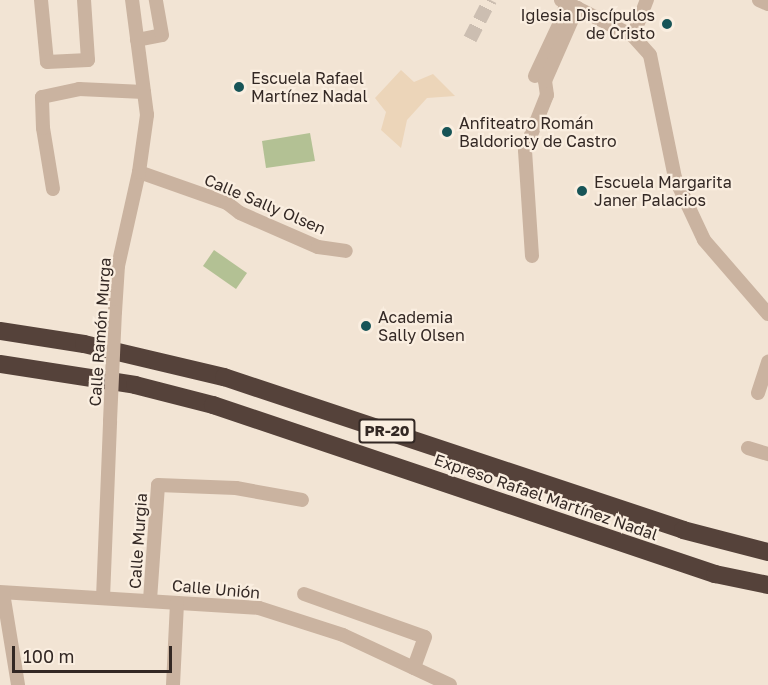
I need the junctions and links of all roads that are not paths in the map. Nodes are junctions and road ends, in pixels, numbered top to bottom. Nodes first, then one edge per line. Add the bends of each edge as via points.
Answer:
1 (41, 0) edge
2 (84, 0) edge
3 (132, 0) edge
4 (156, 0) edge
5 (647, 0) edge
6 (759, 0) edge
7 (567, 2) edge
8 (768, 4) edge
9 (633, 36) junction
10 (137, 40) junction
11 (535, 76) dead end
12 (144, 92) junction
13 (139, 172) junction
14 (53, 189) dead end
15 (345, 251) dead end
16 (532, 256) dead end
17 (768, 314) edge
18 (0, 331) edge
19 (768, 362) edge
20 (0, 364) edge
21 (50, 369) junction
22 (0, 372) edge
23 (758, 393) dead end
24 (748, 448) dead end
25 (768, 454) edge
26 (302, 500) dead end
27 (768, 552) edge
28 (768, 585) edge
29 (1, 592) edge
30 (303, 594) dead end
31 (103, 598) junction
32 (150, 600) junction
33 (177, 603) junction
34 (414, 668) junction
35 (18, 685) edge
36 (173, 685) edge
37 (450, 685) edge

1 - 2 street via 46,62 88,60
3 - 10 street, Calle Ramón Murga
4 - 10 street via 162,35
5 - 9 street
6 - 8 street
7 - 9 street
7 - 11 street
7 - 16 street via 545,81 547,95 525,150
9 - 17 street via 650,55 675,178 704,240
10 - 12 street, Calle Ramón Murga
12 - 13 street, Calle Ramón Murga via 147,115
12 - 14 street via 79,89 42,97
13 - 15 street, Calle Sally Olsen via 227,203 240,213 318,247
13 - 31 street, Calle Ramón Murga, bridge via 118,266
18 - 27 highway, Expreso Rafael Martínez Nadal / PR-20 via 84,344 224,377 684,530
19 - 23 street
20 - 21 highway, Expreso Rafael Martínez Nadal / PR-20
21 - 22 highway
21 - 28 highway, Expreso Rafael Martínez Nadal / PR-20 via 213,405 715,574
24 - 25 street
26 - 32 street, Calle Murgia via 236,488 158,484
29 - 31 street, Calle Unión
29 - 35 street
30 - 34 street via 425,637
31 - 32 street, Calle Unión
32 - 33 street, Calle Unión
33 - 34 street, Calle Unión via 259,608 293,617
33 - 36 street
34 - 37 street, Calle Unión

